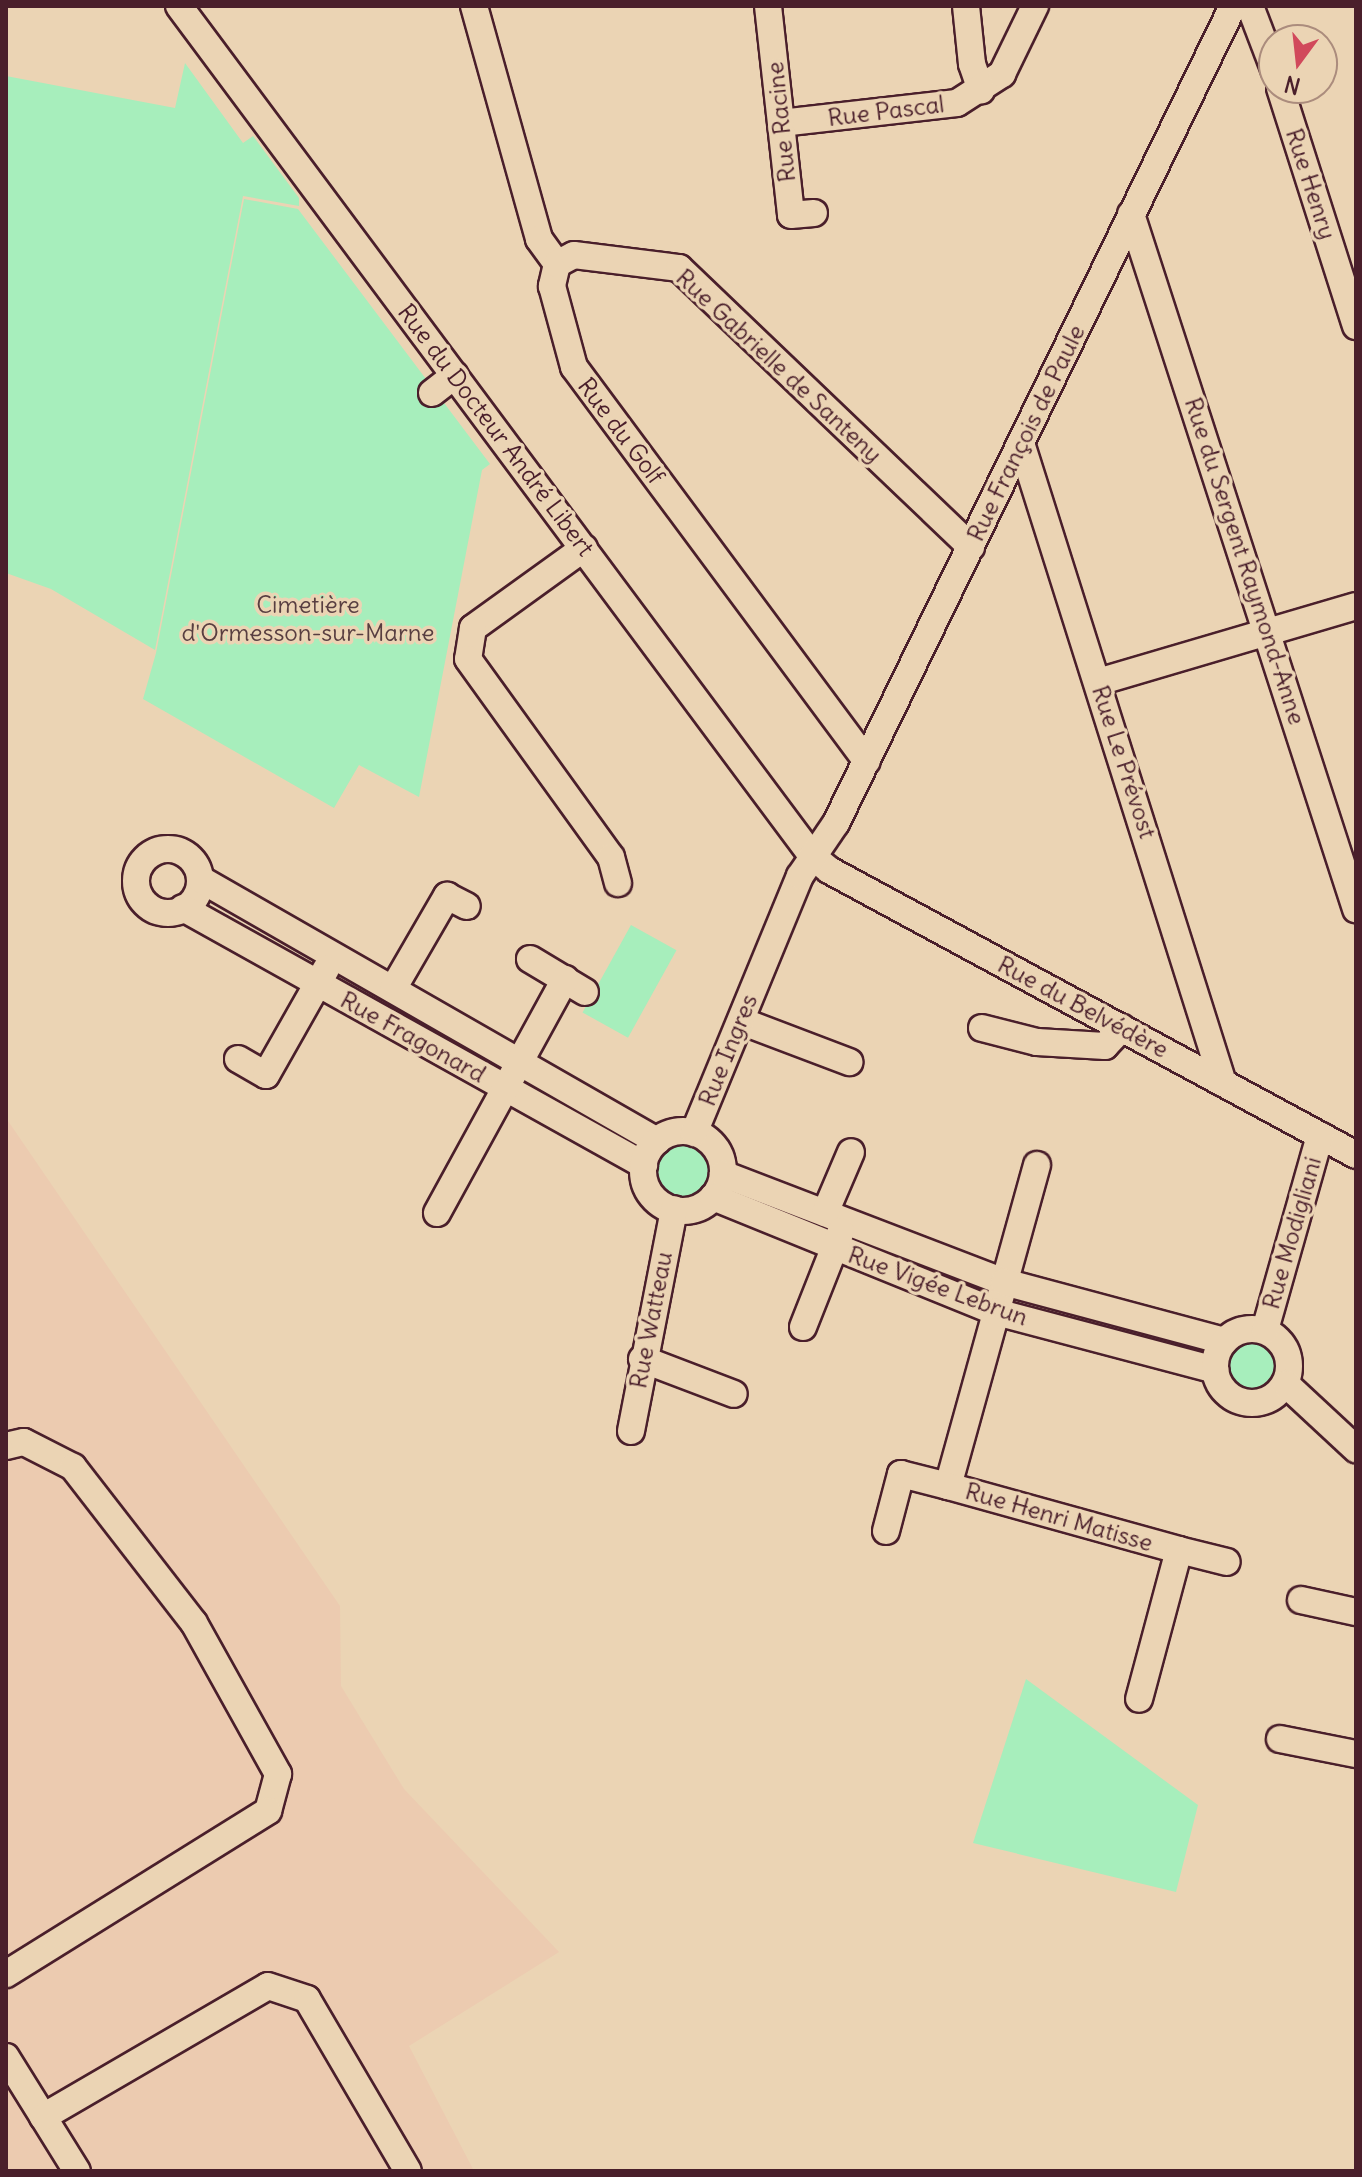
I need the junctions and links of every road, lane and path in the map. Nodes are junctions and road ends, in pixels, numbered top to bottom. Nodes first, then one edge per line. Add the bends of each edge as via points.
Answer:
1 (179, 6) edge
2 (474, 6) edge
3 (768, 6) edge
4 (966, 6) edge
5 (1035, 6) edge
6 (1233, 6) edge
7 (1250, 6) edge
8 (1258, 27) edge
9 (981, 90) junction
10 (1285, 104) edge
11 (781, 123) junction
12 (814, 213) dead end
13 (1131, 214) junction
14 (557, 264) junction
15 (1356, 326) edge
16 (455, 375) junction
17 (432, 393) dead end
18 (1021, 443) junction
19 (971, 547) junction
20 (584, 548) junction
21 (1356, 606) edge
22 (1267, 631) junction
23 (1098, 682) junction
24 (867, 761) junction
25 (812, 856) junction
26 (200, 879) junction
27 (618, 883) dead end
28 (467, 906) dead end
29 (183, 908) junction
30 (1356, 909) edge
31 (334, 956) junction
32 (530, 959) dead end
33 (318, 984) junction
34 (393, 989) junction
35 (741, 1021) junction
36 (982, 1028) dead end
37 (1122, 1028) junction
38 (238, 1059) dead end
39 (518, 1060) junction
40 (849, 1062) dead end
41 (1223, 1083) junction
42 (508, 1091) junction
43 (694, 1133) junction
44 (1320, 1136) junction
45 (657, 1141) junction
46 (851, 1152) dead end
47 (1356, 1155) edge
48 (644, 1165) junction
49 (1037, 1165) dead end
50 (718, 1186) junction
51 (674, 1209) junction
52 (437, 1213) dead end
53 (836, 1216) junction
54 (834, 1247) junction
55 (1004, 1282) junction
56 (996, 1312) junction
57 (803, 1327) dead end
58 (1265, 1330) junction
59 (1224, 1341) junction
60 (642, 1359) junction
61 (1215, 1370) junction
62 (1286, 1384) junction
63 (734, 1394) dead end
64 (631, 1431) dead end
65 (6, 1446) edge
66 (1356, 1449) edge
67 (948, 1486) junction
68 (886, 1531) dead end
69 (1179, 1550) junction
70 (1227, 1562) dead end
71 (1301, 1600) dead end
72 (1356, 1612) edge
73 (1139, 1699) dead end
74 (1280, 1739) dead end
75 (1356, 1754) edge
76 (6, 1974) edge
77 (6, 2057) edge
78 (43, 2117) junction
79 (77, 2171) edge
80 (408, 2171) edge

1 - 16 street, Rue du Docteur André Libert
2 - 14 street via 539,239
3 - 11 street, Rue Racine
4 - 9 street via 972,64
5 - 9 street, Rue Pascal via 1002,74
6 - 13 street, Rue François de Paule
7 - 8 street
9 - 11 street, Rue Pascal via 957,103
10 - 15 street, Rue Henry
11 - 12 street, Rue Racine via 791,215
13 - 18 street, Rue François de Paule
13 - 22 street, Rue du Sergent Raymond-Anne
14 - 19 street, Rue Gabrielle de Santeny via 574,255 679,268
14 - 24 street, Rue du Golf via 552,286 574,367
16 - 17 street
16 - 20 street, Rue du Docteur André Libert
18 - 19 street, Rue François de Paule
18 - 23 street, Rue Le Prévost
19 - 24 street, Rue François de Paule
20 - 25 street, Rue du Docteur André Libert
20 - 27 street via 473,628 468,659 611,857
21 - 22 street
22 - 23 street
22 - 30 street, Rue du Sergent Raymond-Anne
23 - 41 street, Rue Le Prévost
24 - 25 street, Rue François de Paule via 836,823
25 - 35 street, Rue Ingres
25 - 37 street, Rue du Belvédère
26 - 29 street via 192,901
26 - 29 street, Rue Fragonard via 195,864 174,849 153,852 143,860 136,873 140,898 158,911
26 - 31 street, Rue Fragonard
28 - 34 street via 447,896
29 - 33 street, Rue Fragonard
31 - 33 street
31 - 34 street, Rue Fragonard
32 - 39 street via 575,986
33 - 38 street via 266,1075
33 - 42 street, Rue Fragonard
34 - 39 street, Rue Fragonard
35 - 40 street
35 - 43 street, Rue Ingres
36 - 37 street via 1037,1042 1105,1046
37 - 41 street, Rue du Belvédère
39 - 42 street
39 - 45 street, Rue Fragonard
41 - 44 street, Rue du Belvédère
42 - 48 street, Rue Fragonard
42 - 52 street
43 - 45 street via 668,1134
43 - 50 street via 716,1148
44 - 47 street, Rue du Belvédère
44 - 58 street, Rue Modigliani
45 - 48 street
46 - 53 street
48 - 51 street via 654,1198
49 - 55 street, Rue Henri Matisse
50 - 51 street via 695,1209
50 - 53 street, Rue Vigée Lebrun
50 - 54 street, Rue Vigée Lebrun
51 - 60 street, Rue Watteau
53 - 54 street
53 - 55 street, Rue Vigée Lebrun
54 - 56 street, Rue Vigée Lebrun
54 - 57 street
55 - 56 street, Rue Henri Matisse
55 - 59 street, Rue Vigée Lebrun
56 - 61 street, Rue Vigée Lebrun
56 - 67 street, Rue Henri Matisse
58 - 59 street via 1248,1328
58 - 62 street via 1288,1352
59 - 61 street
60 - 63 street
60 - 64 street, Rue Watteau
61 - 62 street via 1222,1388 1242,1402 1264,1402
62 - 66 street
65 - 76 street via 24,1442 73,1467 194,1623 278,1774 268,1811
67 - 68 street via 901,1474
67 - 69 street, Rue Henri Matisse
69 - 70 street
69 - 73 street, Rue Henri Matisse
71 - 72 street
74 - 75 street
77 - 78 street
78 - 79 street
78 - 80 street via 268,1986 307,1999

